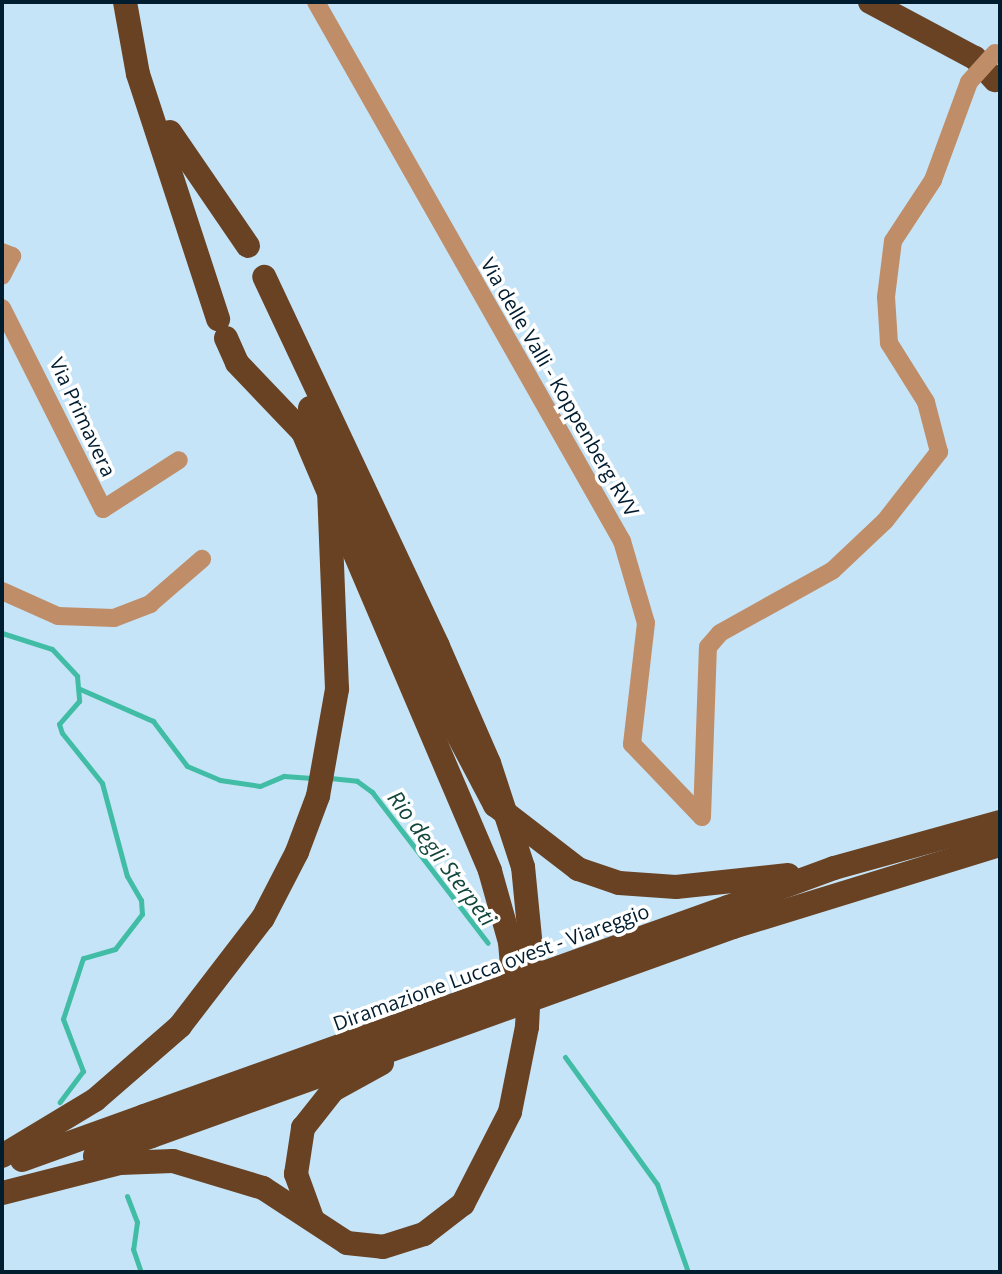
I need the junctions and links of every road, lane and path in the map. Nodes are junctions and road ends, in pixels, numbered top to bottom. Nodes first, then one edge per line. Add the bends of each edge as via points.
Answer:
1 (125, 2) edge
2 (316, 2) edge
3 (870, 2) edge
4 (998, 50) edge
5 (995, 80) dead end
6 (153, 107) junction
7 (248, 246) dead end
8 (2, 252) edge
9 (2, 276) edge
10 (264, 277) dead end
11 (2, 308) edge
12 (305, 370) junction
13 (179, 460) dead end
14 (329, 494) junction
15 (202, 559) dead end
16 (2, 591) edge
17 (1000, 822) edge
18 (1000, 845) edge
19 (918, 857) junction
20 (834, 868) junction
21 (730, 917) junction
22 (455, 1029) junction
23 (518, 1063) junction
24 (148, 1126) junction
25 (2, 1156) edge
26 (2, 1167) edge
27 (2, 1191) edge
28 (315, 1224) junction

1 - 6 highway via 138,74
2 - 4 street, Via delle Valli - Koppenberg RVV, bridge via 622,541 646,623 632,744 702,817 708,647 720,633 833,570 885,521 939,452 926,402 889,343 886,297 893,241 933,180 969,82
3 - 5 highway via 975,58
6 - 7 highway
6 - 14 highway via 237,363 303,432
8 - 9 street via 12,256
10 - 12 highway
11 - 13 street, Via Primavera via 103,509
12 - 20 highway, bridge via 310,408 432,686 495,805 578,869 619,883 676,887
12 - 23 highway via 438,646 489,763 523,867 530,934 527,1027
14 - 23 highway via 490,871 510,942
14 - 25 highway via 337,689 318,796 297,852 220,980 180,1026 95,1100
15 - 16 street via 150,604 114,618 58,616
17 - 19 highway, Diramazione Lucca ovest - Viareggio
18 - 19 highway, Diramazione Lucca ovest - Viareggio
19 - 20 highway, Diramazione Lucca ovest - Viareggio
19 - 21 highway, Diramazione Lucca ovest - Viareggio
20 - 21 highway, Diramazione Lucca ovest - Viareggio
21 - 22 highway, Diramazione Lucca ovest - Viareggio, bridge
21 - 24 highway, Diramazione Lucca ovest - Viareggio, bridge
22 - 24 highway, Diramazione Lucca ovest - Viareggio, bridge
22 - 28 highway via 348,1079 312,1112 296,1174
23 - 28 highway via 510,1112 489,1164 445,1220 383,1247 347,1243
24 - 26 highway, Diramazione Lucca ovest - Viareggio
24 - 27 highway, Diramazione Lucca ovest - Viareggio
27 - 28 highway via 120,1163 173,1161 263,1188

